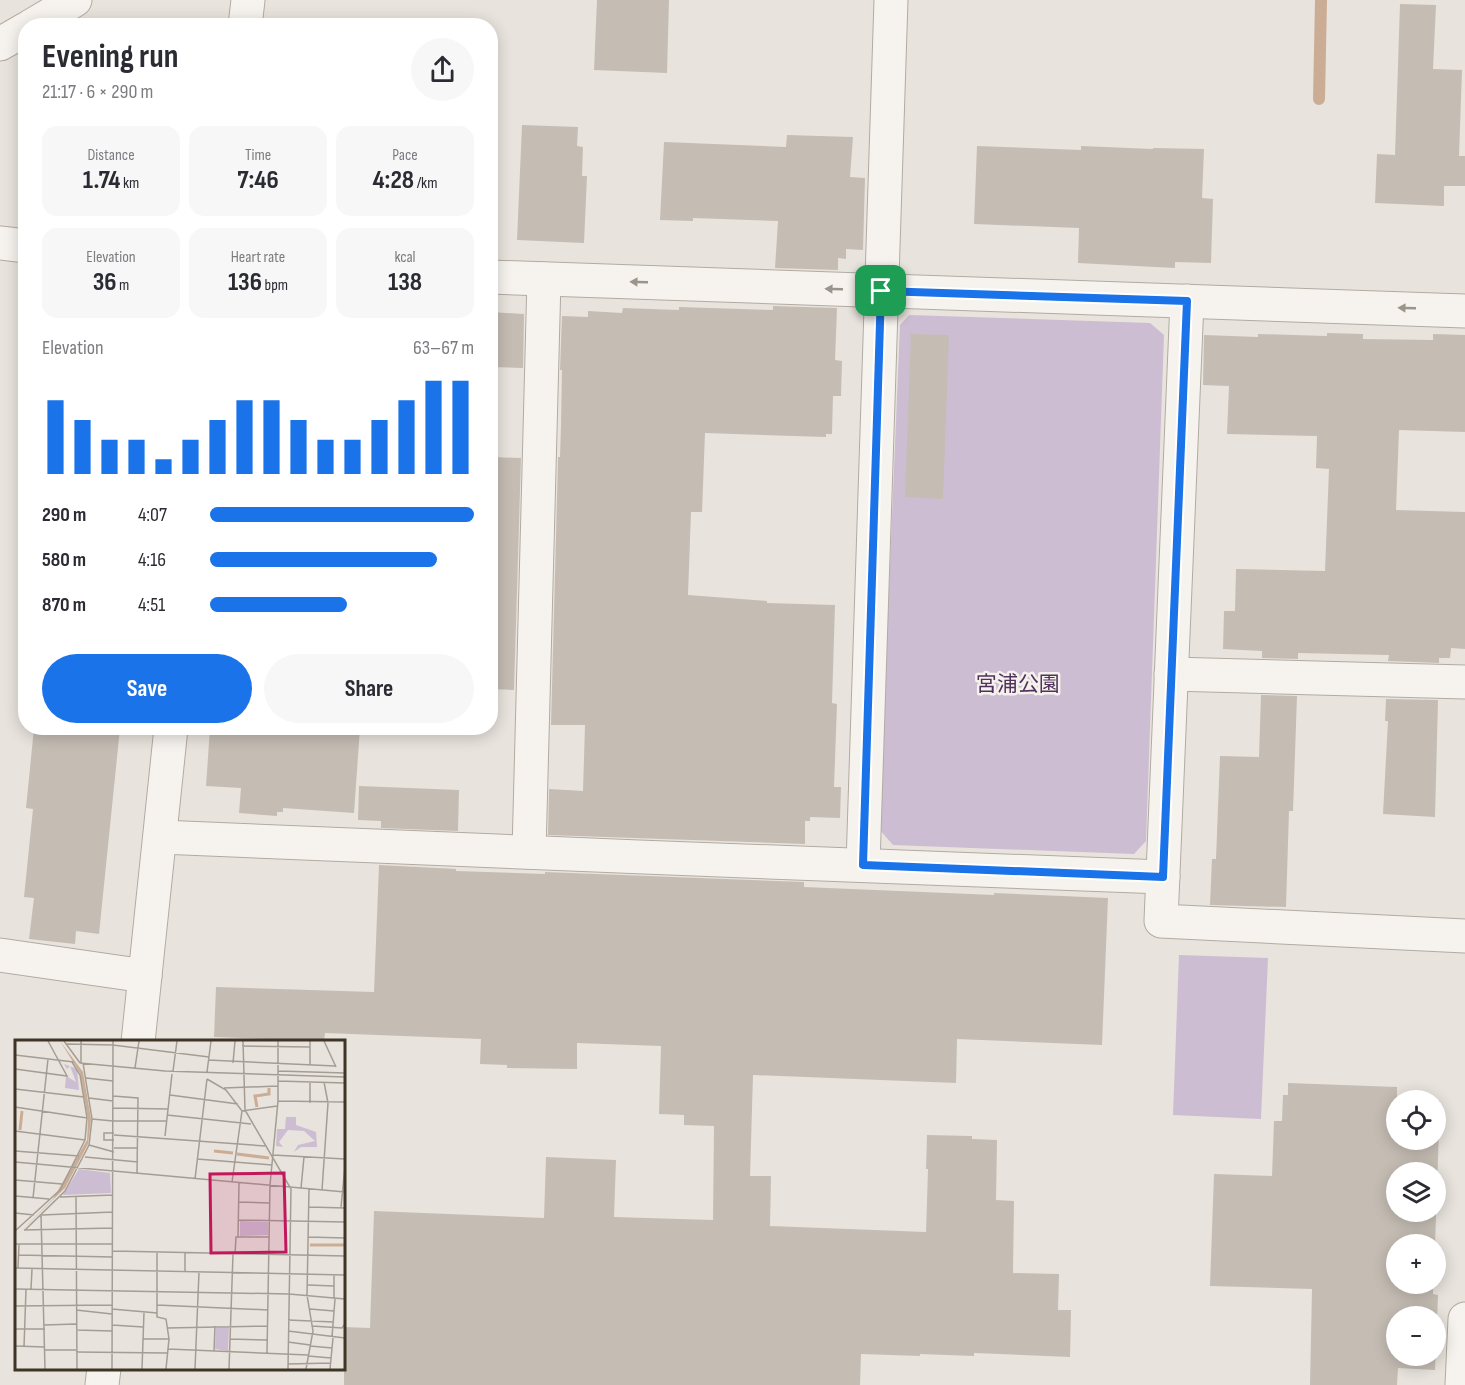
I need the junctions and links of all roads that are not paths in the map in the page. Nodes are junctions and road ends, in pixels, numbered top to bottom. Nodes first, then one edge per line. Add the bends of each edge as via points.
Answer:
1 (75, 0) edge
2 (248, 0) edge
3 (891, 0) edge
4 (45, 18) edge
5 (246, 18) edge
6 (18, 34) edge
7 (0, 44) edge
8 (0, 243) edge
9 (18, 245) edge
10 (498, 277) edge
11 (544, 279) junction
12 (881, 291) junction
13 (1187, 301) junction
14 (1465, 310) edge
15 (1171, 674) junction
16 (1465, 682) edge
17 (170, 735) edge
18 (159, 837) junction
19 (529, 852) junction
20 (863, 865) junction
21 (1163, 877) junction
22 (1465, 936) edge
23 (0, 956) edge
24 (145, 976) junction
25 (138, 1040) edge
26 (1465, 1319) edge
27 (104, 1370) edge
28 (102, 1385) edge
29 (1462, 1385) edge

1 - 4 street
2 - 5 street
3 - 12 street
6 - 7 street
8 - 9 street
10 - 11 street
12 -> 11 street
11 - 19 street
12 - 13 street
12 - 20 street
14 -> 13 street
13 - 15 street
15 - 16 street
15 - 21 street
17 - 18 street
18 - 19 street
18 - 24 street
19 - 20 street
20 - 21 street
21 - 22 street via 1161,921
23 - 24 street
24 - 25 street
26 - 29 street
27 - 28 street

